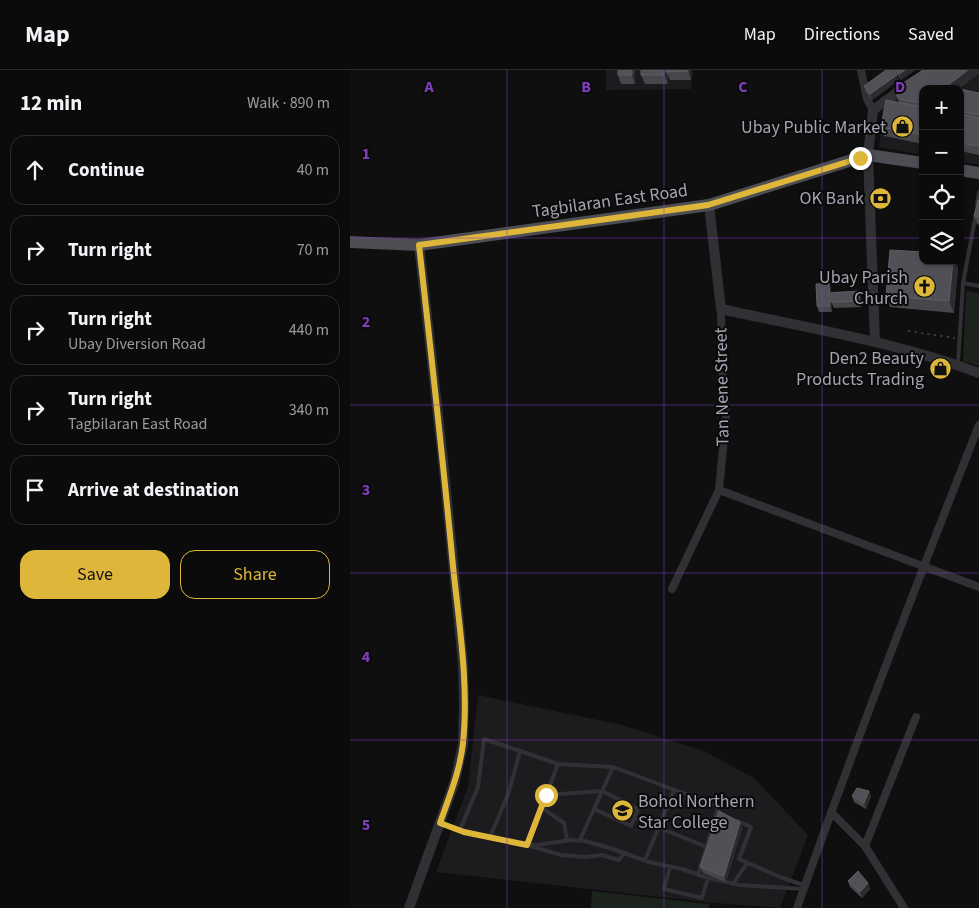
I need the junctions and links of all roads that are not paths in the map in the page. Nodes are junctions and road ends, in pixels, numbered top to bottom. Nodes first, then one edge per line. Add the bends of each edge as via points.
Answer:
1 (861, 70) edge
2 (916, 80) edge
3 (873, 110) junction
4 (868, 155) junction
5 (919, 162) edge
6 (964, 171) edge
7 (979, 173) edge
8 (979, 192) edge
9 (978, 203) edge
10 (708, 205) junction
11 (350, 242) edge
12 (419, 245) junction
13 (963, 283) junction
14 (979, 286) edge
15 (721, 310) junction
16 (875, 342) junction
17 (957, 365) junction
18 (979, 373) edge
19 (979, 425) edge
20 (719, 490) junction
21 (924, 566) junction
22 (979, 588) edge
23 (672, 589) dead end
24 (916, 717) dead end
25 (520, 751) junction
26 (558, 764) junction
27 (613, 767) junction
28 (674, 790) junction
29 (602, 791) junction
30 (546, 795) junction
31 (542, 807) junction
32 (594, 809) junction
33 (717, 812) junction
34 (831, 812) junction
35 (726, 816) edge
36 (635, 818) junction
37 (734, 820) edge
38 (440, 823) junction
39 (658, 828) junction
40 (460, 830) junction
41 (490, 837) junction
42 (567, 840) junction
43 (580, 840) junction
44 (527, 845) junction
45 (865, 846) junction
46 (707, 847) junction
47 (624, 853) junction
48 (644, 860) junction
49 (747, 863) junction
50 (670, 867) junction
51 (698, 875) junction
52 (708, 878) junction
53 (733, 884) junction
54 (805, 888) junction
55 (409, 908) edge
56 (798, 908) edge
57 (904, 908) edge

1 - 3 street via 867,99
2 - 3 street
3 - 4 street
4 - 5 main road
4 - 10 main road, Tagbilaran East Road
4 - 16 street
6 - 7 main road
8 - 9 lane
9 - 13 lane
10 - 12 main road, Tagbilaran East Road
10 - 15 street, Tan Nene Street
11 - 12 main road, Tagbilaran East Road
12 - 38 street via 463,664 463,744 455,781
13 - 14 lane
13 - 17 lane
15 - 16 street
15 - 20 street, Tan Nene Street via 726,418
16 - 17 street
17 - 18 street
19 - 21 street
20 - 21 street
20 - 23 street, Tan Nene Street
21 - 22 street
21 - 34 street
24 - 45 street
25 - 26 lane
25 - 40 lane via 484,739 478,787
25 - 41 lane via 509,792
26 - 27 lane
26 - 30 lane
27 - 28 lane
27 - 29 lane
28 - 33 lane via 718,806
28 - 39 lane
29 - 30 lane
29 - 32 lane
29 - 36 lane via 638,810
30 - 31 lane
31 - 42 lane via 564,823
31 - 44 lane
32 - 36 lane via 631,826
32 - 43 lane
33 - 35 lane
33 - 46 lane
34 - 45 street
34 - 54 street
36 - 39 lane
37 - 49 lane via 751,827 739,859
38 - 40 lane
38 - 55 street
39 - 46 lane
39 - 48 lane
40 - 41 lane
41 - 44 lane
42 - 43 lane
42 - 44 lane
43 - 47 lane
44 - 47 lane via 561,855 602,855 619,860
45 - 57 street
46 - 51 lane
47 - 48 lane
48 - 50 lane
49 - 53 lane
49 - 54 lane
50 - 51 lane
50 - 52 lane via 664,889 702,898
51 - 52 lane
52 - 53 lane
53 - 54 lane
54 - 56 street

